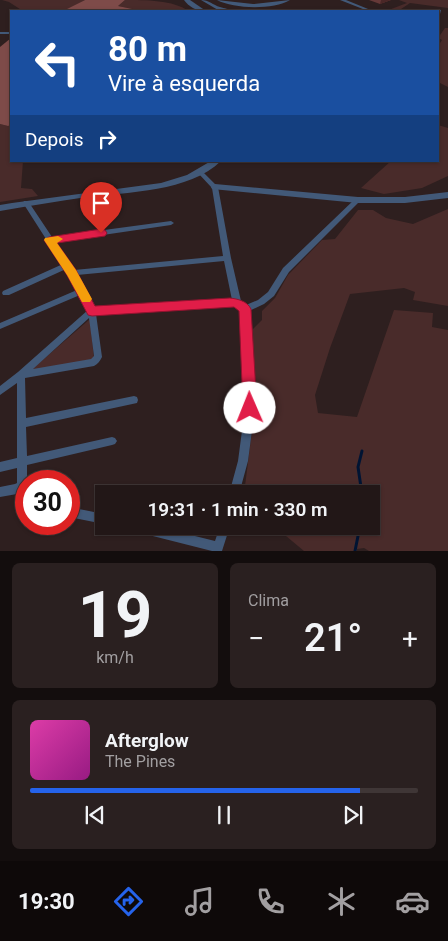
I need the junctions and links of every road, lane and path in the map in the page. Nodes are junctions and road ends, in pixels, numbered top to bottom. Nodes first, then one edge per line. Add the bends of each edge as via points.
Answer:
1 (187, 0) edge
2 (203, 0) edge
3 (220, 0) edge
4 (287, 0) edge
5 (342, 0) edge
6 (201, 10) edge
7 (225, 10) edge
8 (368, 10) edge
9 (216, 162) edge
10 (201, 173) junction
11 (215, 187) junction
12 (448, 195) edge
13 (358, 200) junction
14 (26, 203) junction
15 (0, 208) edge
16 (170, 223) dead end
17 (49, 240) junction
18 (227, 258) junction
19 (69, 270) junction
20 (82, 291) junction
21 (6, 293) dead end
22 (237, 303) junction
23 (245, 309) junction
24 (92, 311) junction
25 (0, 326) edge
26 (20, 375) junction
27 (0, 391) edge
28 (134, 400) dead end
29 (23, 423) junction
30 (112, 441) dead end
31 (23, 461) junction
32 (0, 467) edge
33 (236, 485) edge
34 (0, 492) edge
35 (80, 514) edge
36 (95, 517) edge
37 (166, 535) edge
38 (222, 535) edge
39 (217, 549) edge

1 - 6 street
2 - 7 street
3 - 4 street via 259,6
5 - 8 street
9 - 10 street
10 - 11 street
10 - 14 street via 174,183
11 - 13 street
11 - 18 street
12 - 13 street via 405,200
13 - 23 street via 286,270 271,294
14 - 15 street
14 - 17 street
16 - 17 street
17 - 19 street
18 - 19 street
18 - 22 street
19 - 20 street
19 - 21 street
20 - 24 street
20 - 25 street
22 - 23 street
22 - 24 street
23 - 33 street via 250,408
24 - 26 street
24 - 26 street via 97,360
26 - 27 street
26 - 29 street
28 - 29 street
29 - 31 street
30 - 31 street
31 - 32 street
31 - 34 street via 22,484 18,489
35 - 36 street
37 - 39 street
38 - 39 street

